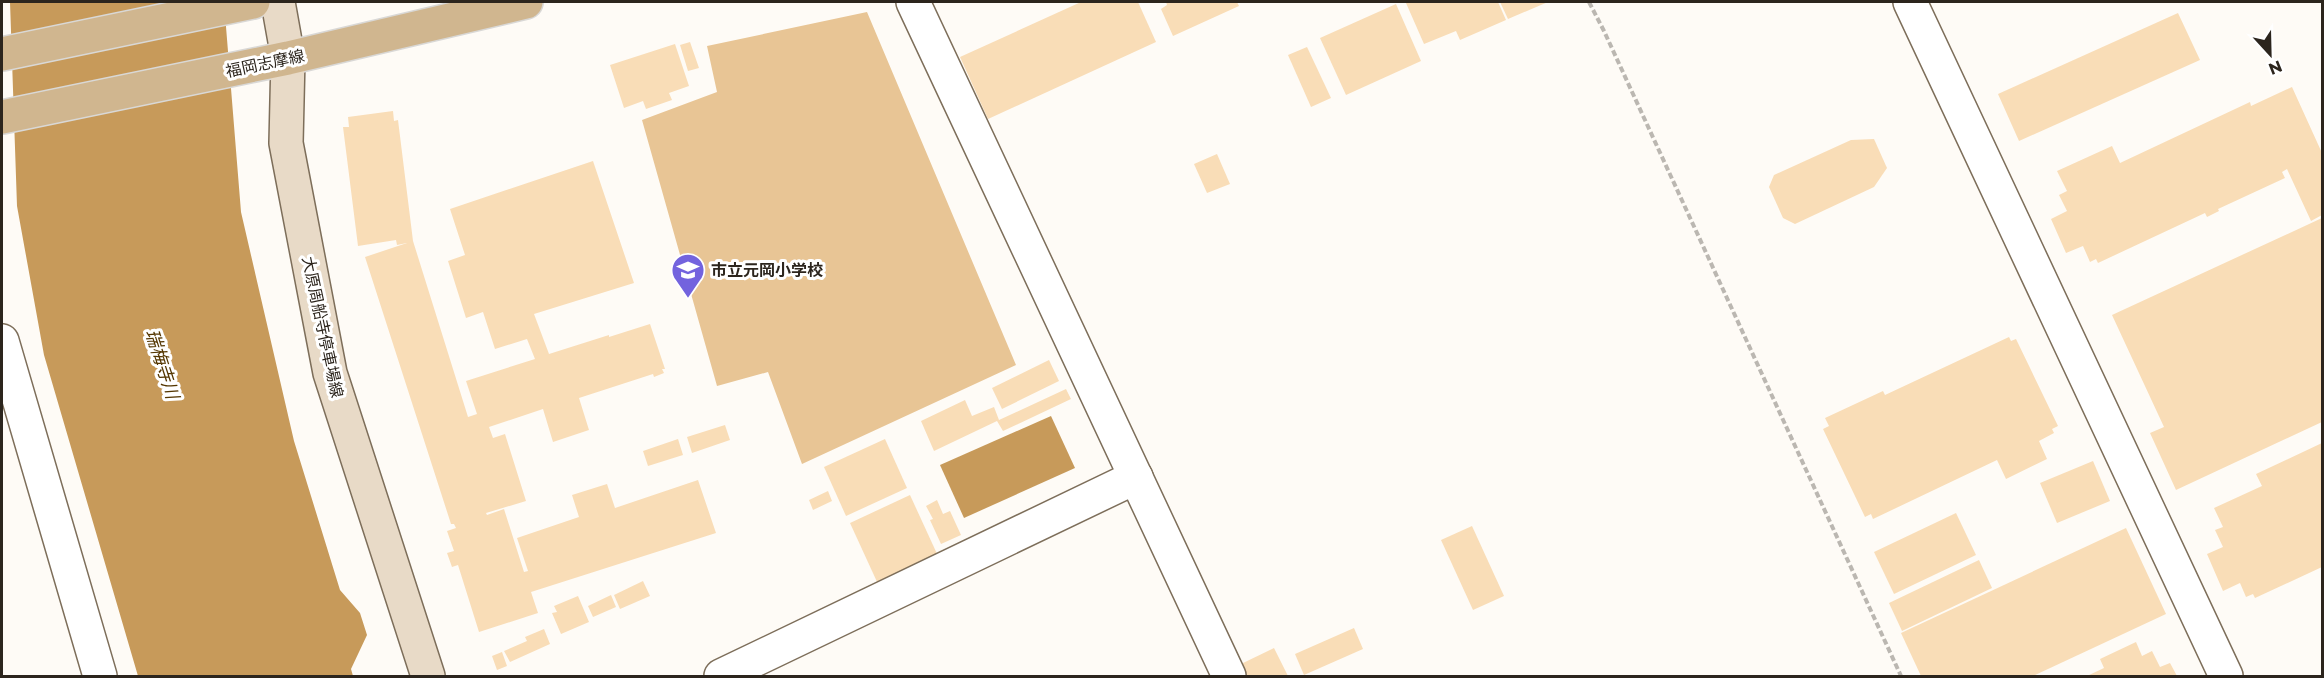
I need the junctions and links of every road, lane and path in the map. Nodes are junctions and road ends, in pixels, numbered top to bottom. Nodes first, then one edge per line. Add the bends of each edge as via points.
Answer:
1 (253, 2) edge
2 (278, 2) edge
3 (526, 2) edge
4 (913, 2) edge
5 (1589, 2) edge
6 (1910, 2) edge
7 (2, 54) edge
8 (288, 58) junction
9 (2, 117) edge
10 (2, 341) edge
11 (1136, 477) junction
12 (100, 676) edge
13 (428, 676) edge
14 (721, 676) edge
15 (1228, 676) edge
16 (1901, 676) edge
17 (2226, 676) edge

1 - 7 main road
2 - 8 main road, 大原周船寺停車場線
3 - 8 main road, 福岡志摩線
4 - 11 street
5 - 16 path
6 - 17 street
8 - 9 main road, 福岡志摩線
8 - 13 main road, 大原周船寺停車場線 via 286,143 330,374
10 - 12 street
11 - 14 street
11 - 15 street

